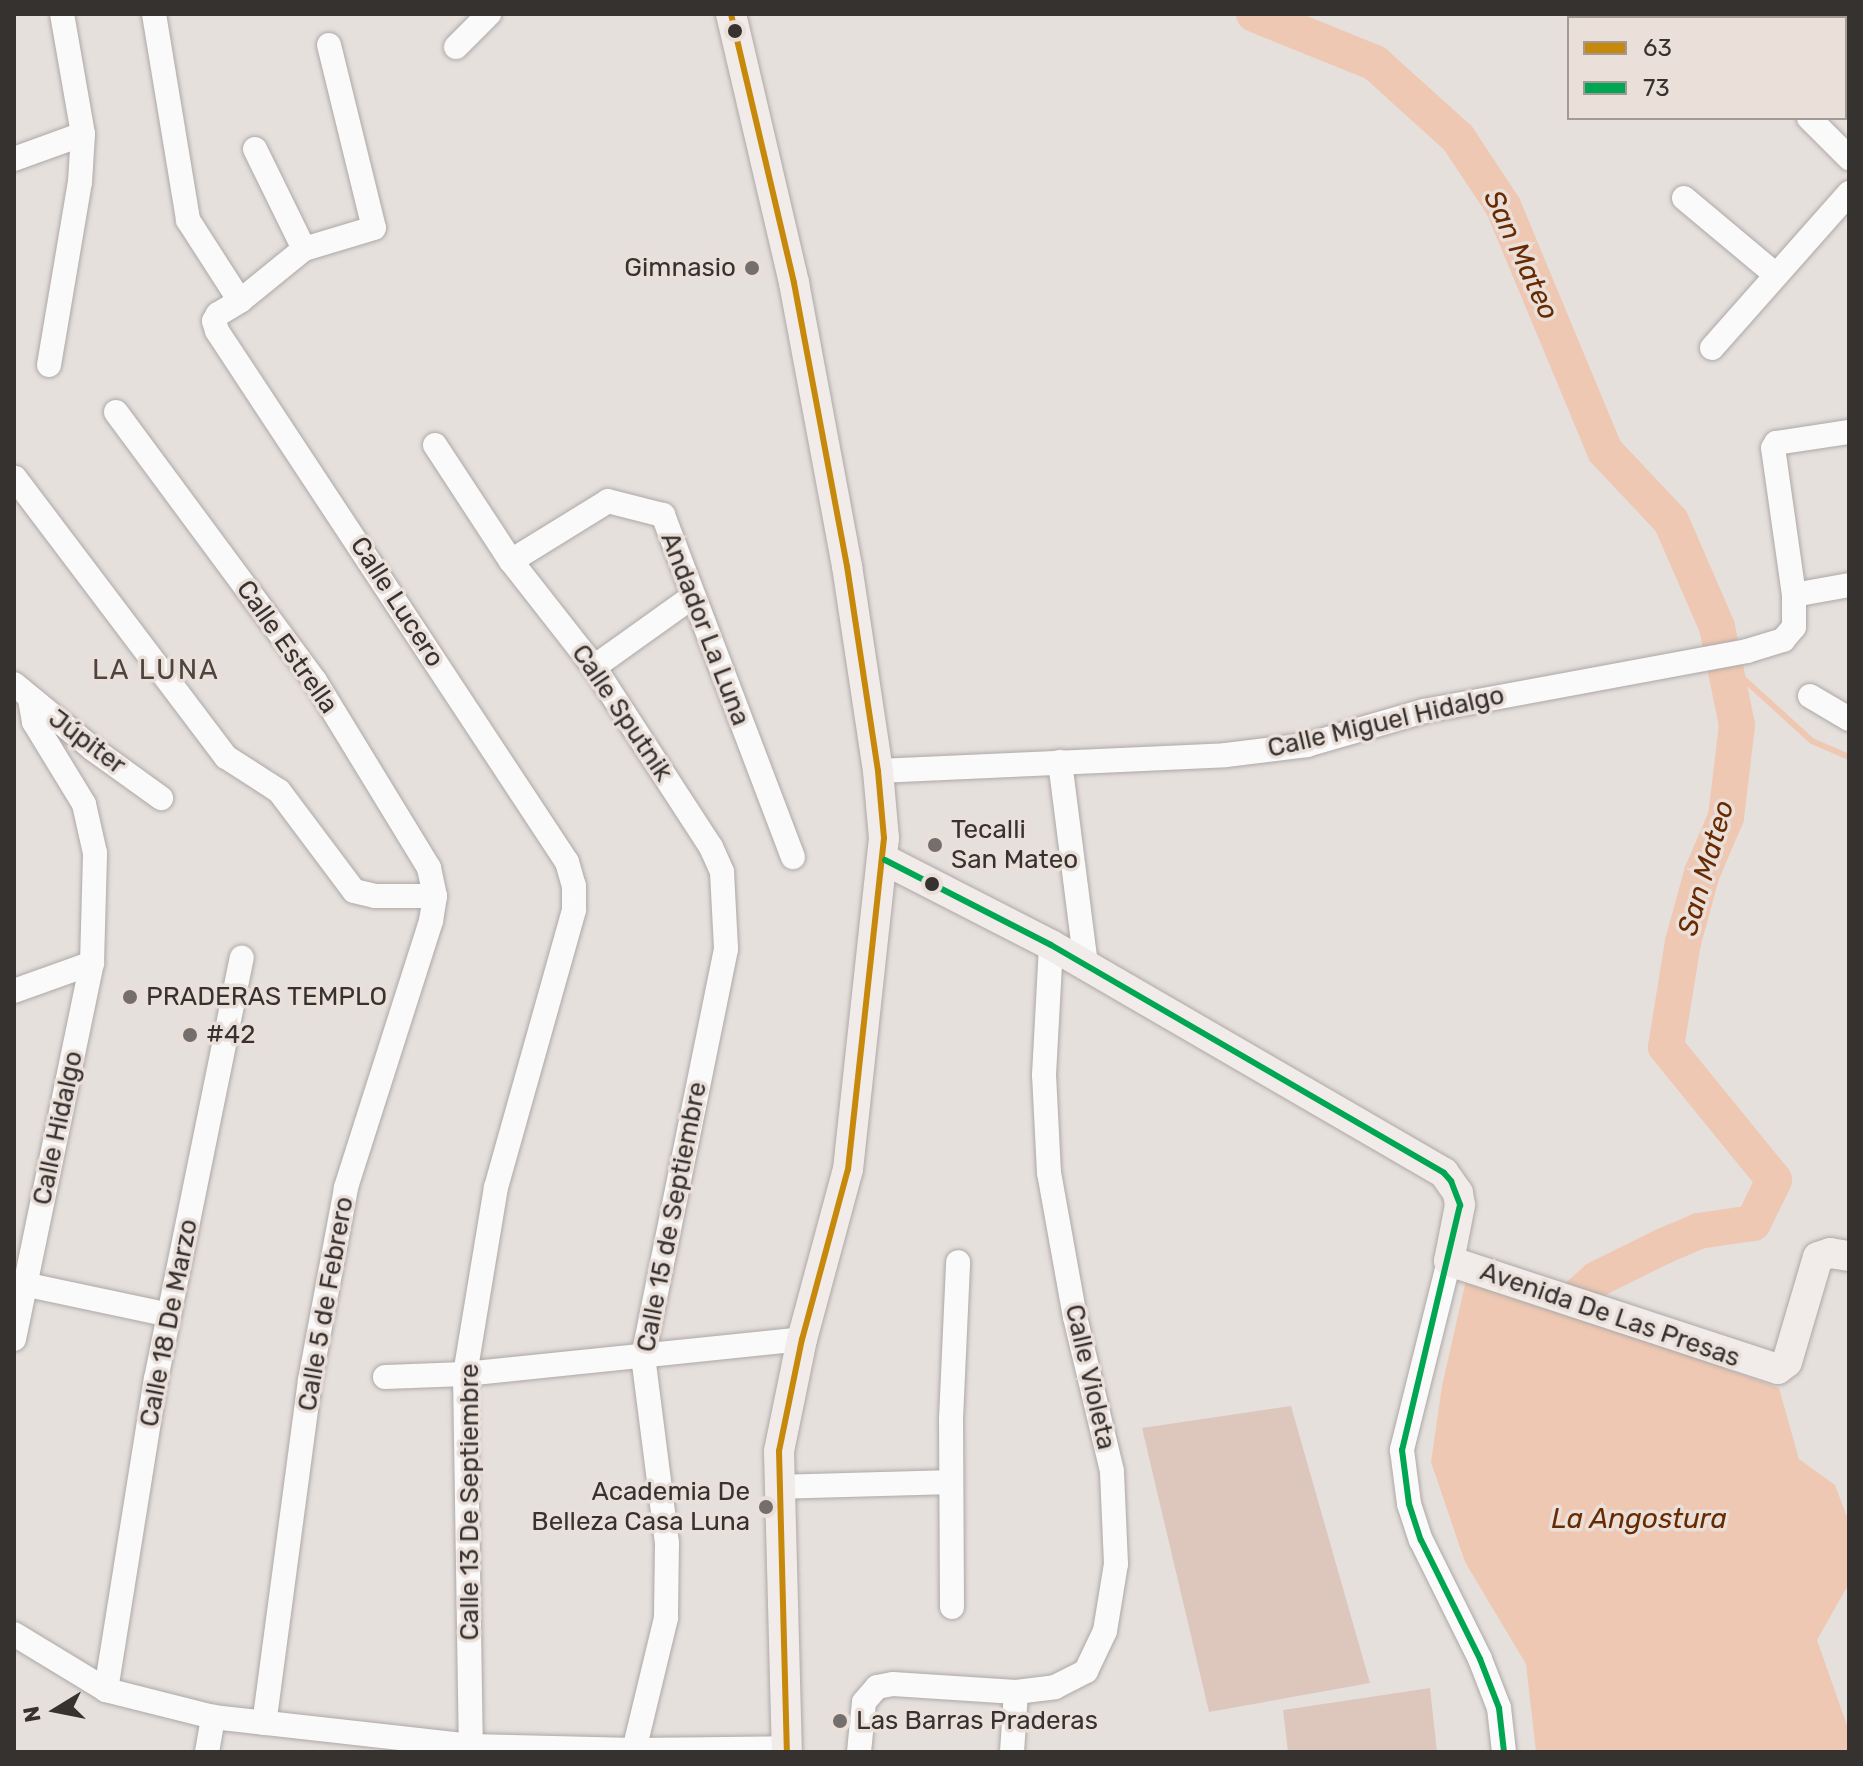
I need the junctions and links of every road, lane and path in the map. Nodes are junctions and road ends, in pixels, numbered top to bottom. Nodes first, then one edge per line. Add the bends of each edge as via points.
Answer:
1 (62, 14) edge
2 (154, 14) edge
3 (489, 14) edge
4 (731, 14) edge
5 (329, 45) dead end
6 (456, 47) dead end
7 (1811, 120) edge
8 (83, 134) junction
9 (255, 149) dead end
10 (1849, 158) edge
11 (14, 159) edge
12 (1849, 193) edge
13 (1684, 198) dead end
14 (304, 249) junction
15 (1775, 274) junction
16 (240, 301) junction
17 (1712, 348) dead end
18 (49, 365) dead end
19 (116, 412) dead end
20 (1849, 432) edge
21 (435, 445) dead end
22 (15, 478) edge
23 (511, 561) junction
24 (1849, 585) edge
25 (1794, 595) junction
26 (692, 597) junction
27 (594, 667) junction
28 (22, 692) edge
29 (1810, 696) dead end
30 (1849, 719) edge
31 (1060, 762) junction
32 (878, 771) junction
33 (161, 798) dead end
34 (793, 857) dead end
35 (885, 860) junction
36 (722, 872) joint
37 (574, 886) joint
38 (435, 896) junction
39 (1051, 945) junction
40 (242, 958) dead end
41 (92, 963) junction
42 (1086, 965) junction
43 (14, 991) edge
44 (1849, 1256) edge
45 (1449, 1261) junction
46 (958, 1262) dead end
47 (20, 1284) edge
48 (169, 1315) junction
49 (14, 1339) edge
50 (802, 1339) junction
51 (643, 1356) junction
52 (465, 1374) junction
53 (385, 1377) dead end
54 (951, 1482) junction
55 (777, 1487) junction
56 (952, 1607) dead end
57 (14, 1634) edge
58 (106, 1690) junction
59 (1016, 1692) junction
60 (213, 1717) junction
61 (264, 1723) junction
62 (471, 1746) junction
63 (634, 1750) edge
64 (787, 1750) edge
65 (207, 1752) edge
66 (859, 1752) edge
67 (1012, 1752) edge
68 (1504, 1752) edge

1 - 8 street
2 - 16 street via 188,220
3 - 6 street
4 - 32 main road via 794,283 847,566
5 - 14 street via 374,228
7 - 10 street
8 - 11 street
8 - 18 street via 80,182
9 - 14 street
12 - 15 street
13 - 15 street
14 - 16 street
15 - 17 street
16 - 37 street, Calle Lucero via 218,314 217,331 567,862
19 - 38 street, Calle Estrella via 315,681 429,868
20 - 25 street via 1776,443 1773,448
21 - 23 street, Calle Sputnik
22 - 38 street via 226,757 279,791 354,891
23 - 26 street, Andador La Luna via 608,501 663,515
23 - 27 street, Calle Sputnik
24 - 25 street
25 - 31 street, Calle Miguel Hidalgo via 1789,637 1747,651 1424,711 1307,745 1226,755
26 - 27 street
26 - 34 street, Andador La Luna
27 - 36 street, Calle Sputnik
28 - 33 street, Júpiter
28 - 41 street, Calle Hidalgo via 92,827
29 - 30 street
31 - 32 street, Calle Miguel Hidalgo
31 - 42 street
32 - 35 main road
35 - 39 main road, Avenida De Las Presas
35 - 50 main road via 848,1169
36 - 51 street, Calle 15 de Septiembre via 726,949
37 - 52 street, Calle 13 De Septiembre via 574,910 496,1187
38 - 61 street, Calle 5 de Febrero via 346,1188 310,1380
39 - 42 main road, Avenida De Las Presas
39 - 59 street, Calle Violeta via 1044,1075 1049,1173 1075,1317 1112,1471 1116,1564 1105,1631 1086,1671 1055,1687
40 - 48 street, Calle 18 De Marzo
41 - 43 street
41 - 47 street, Calle Hidalgo
42 - 45 main road, Avenida De Las Presas via 1444,1173 1460,1205
44 - 45 main road, Avenida De Las Presas via 1818,1257 1787,1362 1778,1369
45 - 68 street via 1402,1450 1409,1504 1421,1540 1480,1659 1499,1708
46 - 54 street
47 - 48 street
47 - 49 street, Calle Hidalgo
48 - 58 street, Calle 18 De Marzo
50 - 51 street
50 - 55 main road via 784,1415
51 - 52 street
51 - 63 street, Calle 15 de Septiembre via 667,1543 666,1618
52 - 53 street
52 - 62 street, Calle 13 De Septiembre
54 - 55 street
54 - 56 street
55 - 64 main road
57 - 58 street
58 - 60 street
59 - 66 street, Calle Violeta via 877,1687 864,1702
59 - 67 street
60 - 61 street
60 - 65 street
61 - 62 street
62 - 63 street
63 - 64 street

